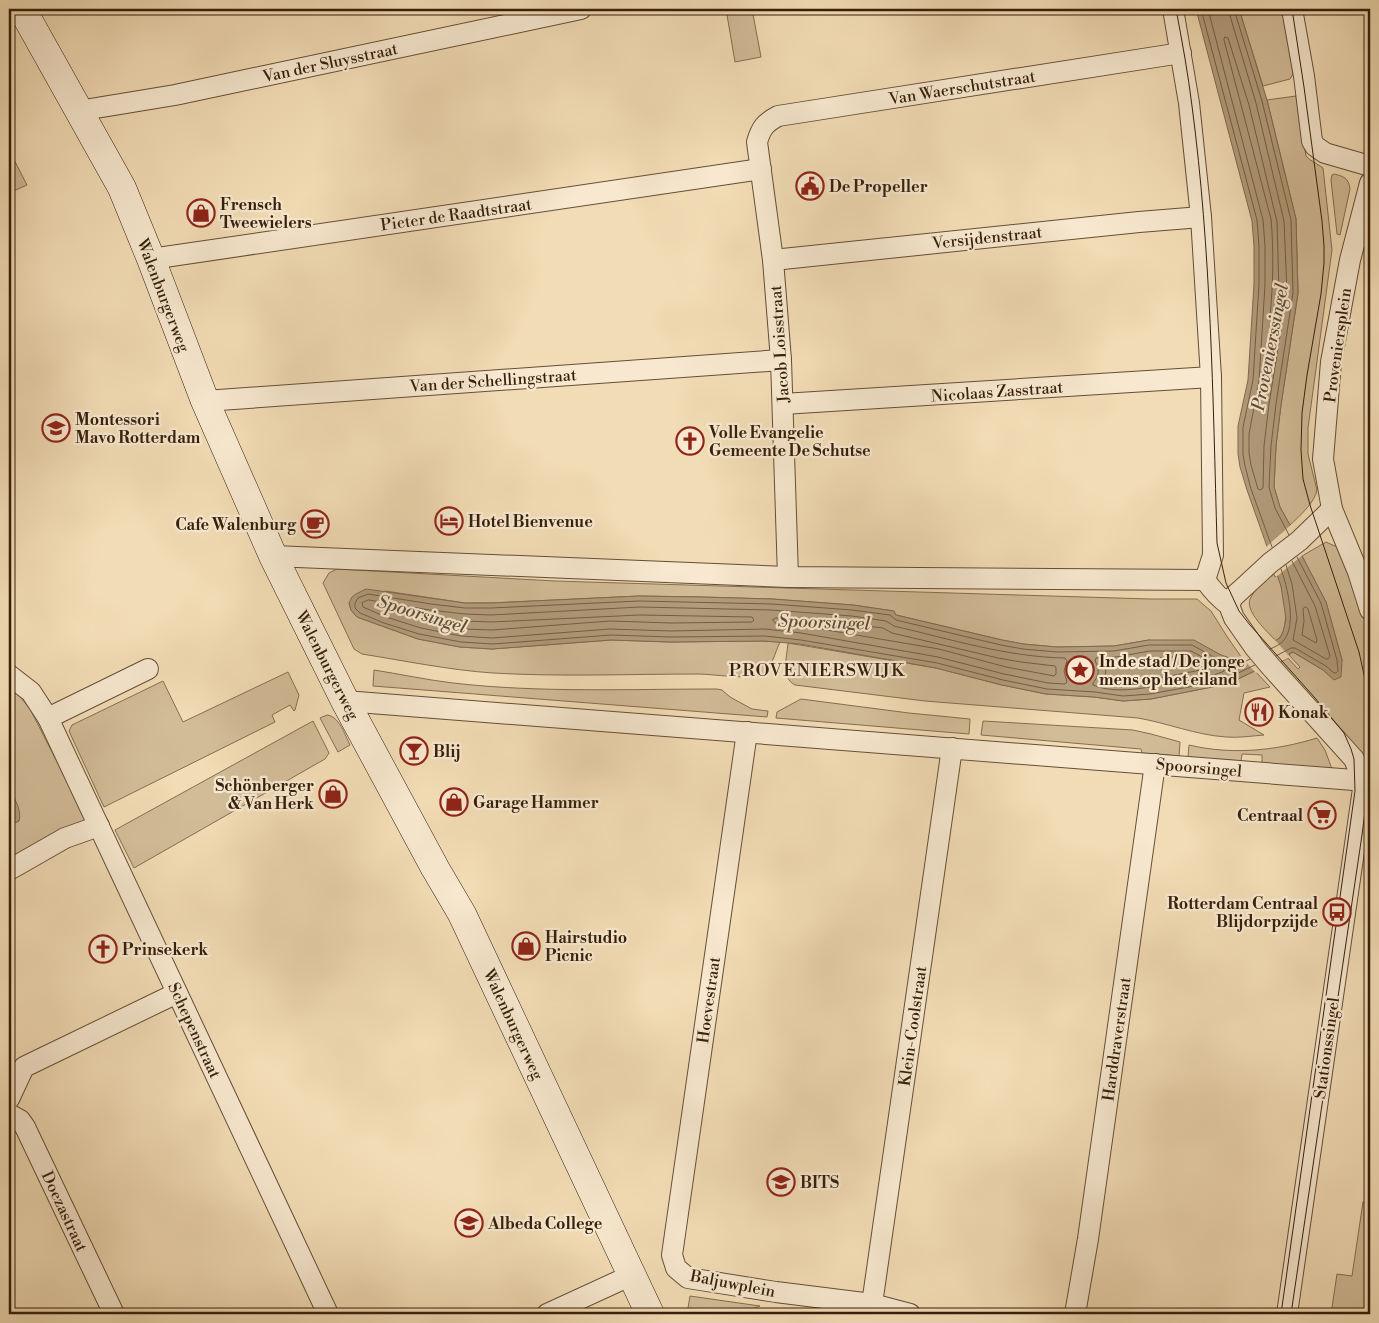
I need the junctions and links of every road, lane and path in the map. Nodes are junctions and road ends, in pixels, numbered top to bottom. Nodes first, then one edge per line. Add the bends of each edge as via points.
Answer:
1 (22, 9) edge
2 (581, 9) edge
3 (1173, 9) edge
4 (1292, 9) edge
5 (1181, 54) junction
6 (78, 112) junction
7 (757, 142) joint
8 (1370, 166) edge
9 (761, 169) junction
10 (1370, 183) edge
11 (1201, 217) junction
12 (151, 259) junction
13 (773, 260) junction
14 (781, 360) junction
15 (1211, 377) junction
16 (204, 401) junction
17 (783, 404) junction
18 (1332, 509) junction
19 (273, 556) junction
20 (788, 577) junction
21 (1205, 580) junction
22 (1229, 605) junction
23 (1370, 610) edge
24 (148, 669) dead end
25 (9, 675) edge
26 (345, 701) junction
27 (48, 718) junction
28 (747, 732) junction
29 (952, 748) junction
30 (1155, 764) junction
31 (1367, 774) edge
32 (99, 826) junction
33 (9, 870) edge
34 (178, 993) junction
35 (9, 1099) edge
36 (9, 1114) edge
37 (676, 1268) joint
38 (632, 1275) junction
39 (872, 1304) junction
40 (114, 1314) edge
41 (328, 1314) edge
42 (547, 1314) edge
43 (650, 1314) edge
44 (910, 1314) edge
45 (1075, 1314) edge
46 (1287, 1314) edge

1 - 6 street, Walenburgerweg
2 - 6 street, Van der Sluysstraat via 175,95
3 - 5 street
4 - 8 street via 1312,141 1325,153
5 - 7 street, Van Waerschutstraat via 778,116 760,131
5 - 11 street
6 - 12 street, Walenburgerweg via 122,188
7 - 9 street, Jacob Loisstraat
9 - 12 street, Pieter de Raadtstraat
9 - 13 street, Jacob Loisstraat
10 - 18 street, Proveniersplein via 1354,244 1331,362 1323,459
11 - 13 street, Versijdenstraat
11 - 15 street
12 - 16 street, Walenburgerweg
13 - 14 street, Jacob Loisstraat
14 - 16 street, Van der Schellingstraat
14 - 17 street, Jacob Loisstraat
15 - 17 street, Nicolaas Zasstraat
15 - 21 street via 1213,555
16 - 19 street, Walenburgerweg
17 - 20 street, Jacob Loisstraat
18 - 22 street via 1233,597
18 - 23 street, Proveniersplein via 1362,581
19 - 20 street
19 - 26 street, Walenburgerweg
20 - 21 street
21 - 22 street
22 - 31 street via 1234,618 1271,667
24 - 27 street
25 - 27 street, Schepenstraat via 31,692
26 - 28 street, Spoorsingel
26 - 38 street, Walenburgerweg via 462,914
27 - 32 street, Schepenstraat
28 - 29 street, Spoorsingel
28 - 37 street, Hoevestraat via 672,1255
29 - 30 street, Spoorsingel
29 - 39 street, Klein-Coolstraat
30 - 31 street, Spoorsingel via 1354,780
30 - 45 street, Harddraverstraat
31 - 46 street, Stationssingel
32 - 33 street via 65,838
32 - 34 street, Schepenstraat
34 - 35 street via 24,1067
34 - 41 street, Schepenstraat
36 - 40 street, Doezastraat via 25,1127
37 - 39 street, Baljuwplein via 688,1278
38 - 42 street
38 - 43 street, Walenburgerweg
39 - 44 street, Baljuwplein

